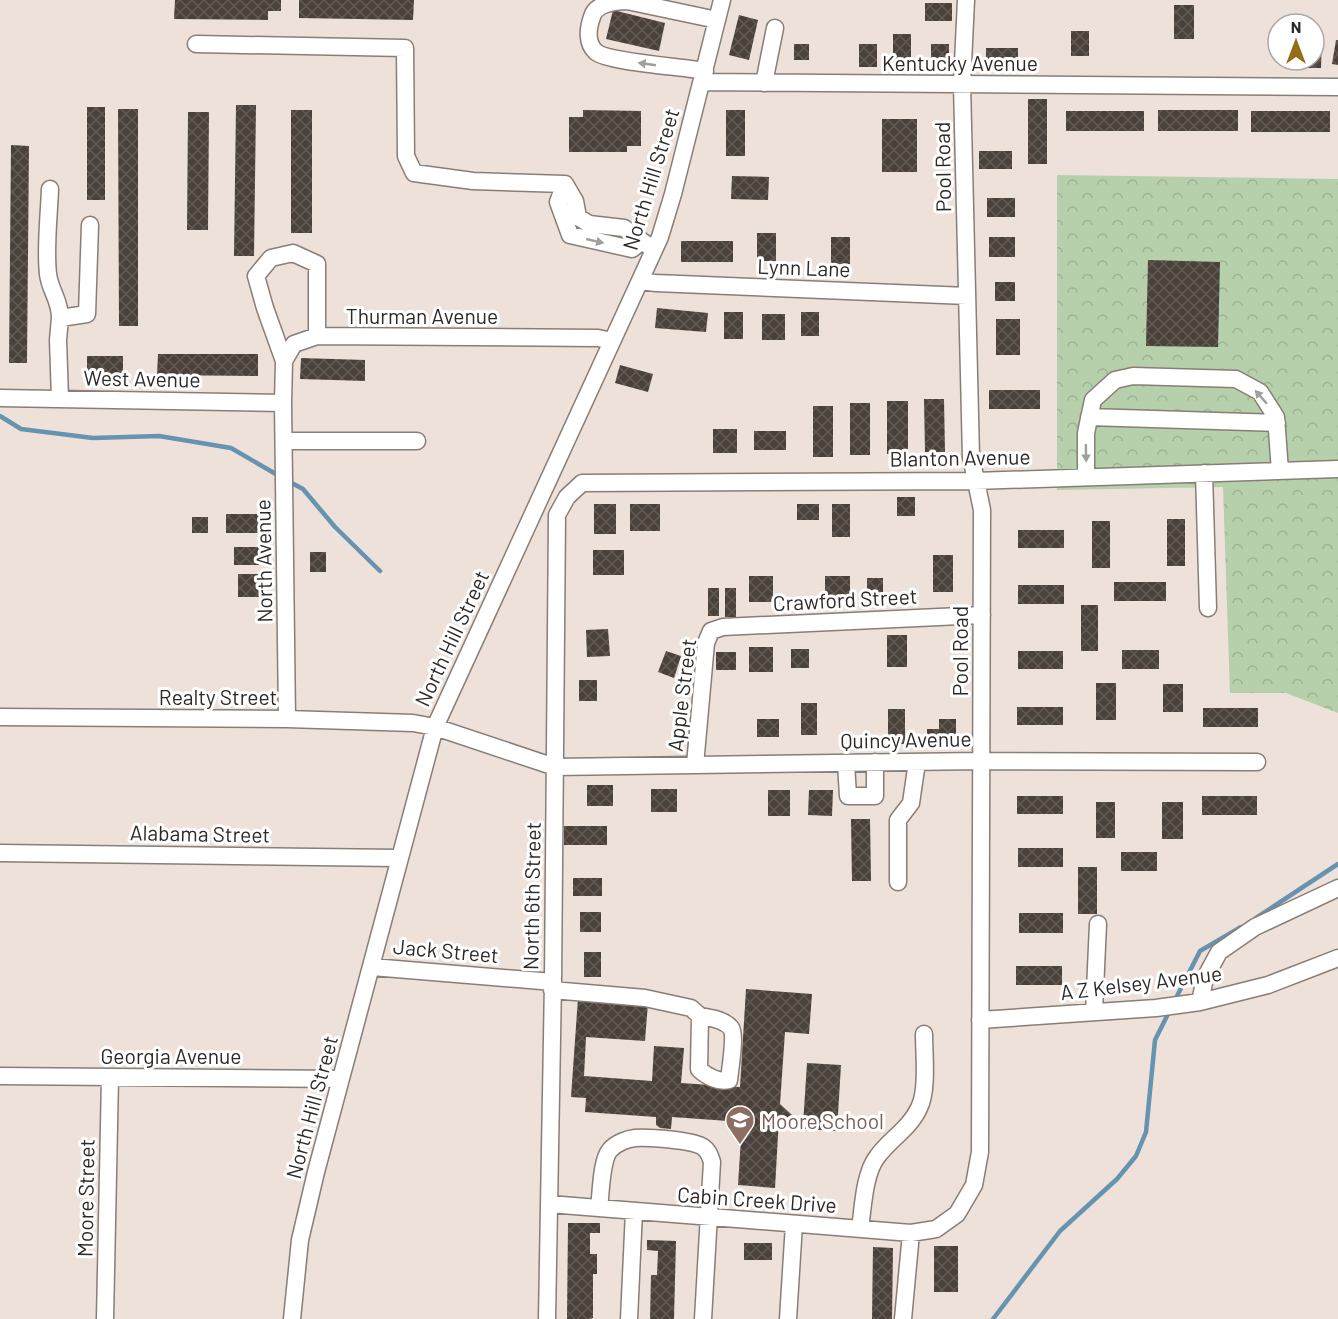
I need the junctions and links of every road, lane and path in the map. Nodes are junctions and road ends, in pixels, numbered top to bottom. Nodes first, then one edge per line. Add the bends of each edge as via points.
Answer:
1 (722, 0) edge
2 (966, 0) edge
3 (717, 20) junction
4 (775, 28) dead end
5 (196, 44) dead end
6 (703, 77) junction
7 (764, 82) junction
8 (962, 84) junction
9 (1338, 87) edge
10 (50, 189) dead end
11 (90, 225) dead end
12 (648, 245) junction
13 (640, 281) junction
14 (967, 296) junction
15 (60, 318) junction
16 (317, 336) junction
17 (612, 341) junction
18 (284, 361) junction
19 (0, 398) edge
20 (60, 399) junction
21 (283, 403) junction
22 (1089, 417) junction
23 (1277, 423) junction
24 (284, 441) junction
25 (417, 441) dead end
26 (1338, 469) edge
27 (1280, 471) junction
28 (1204, 473) junction
29 (1086, 477) junction
30 (975, 481) junction
31 (582, 483) joint
32 (1208, 608) dead end
33 (982, 615) junction
34 (711, 631) joint
35 (0, 717) edge
36 (287, 718) junction
37 (435, 727) junction
38 (980, 761) junction
39 (875, 762) junction
40 (917, 762) junction
41 (1257, 762) dead end
42 (846, 763) junction
43 (695, 765) junction
44 (555, 767) junction
45 (0, 853) edge
46 (399, 858) junction
47 (898, 882) dead end
48 (1338, 888) edge
49 (1098, 924) dead end
50 (1338, 957) edge
51 (372, 967) junction
52 (553, 986) junction
53 (1200, 1002) junction
54 (1094, 1012) junction
55 (700, 1016) dead end
56 (980, 1020) junction
57 (924, 1034) dead end
58 (0, 1076) edge
59 (110, 1077) junction
60 (341, 1079) junction
61 (549, 1204) junction
62 (599, 1208) junction
63 (634, 1211) junction
64 (957, 1214) joint
65 (710, 1218) junction
66 (794, 1224) junction
67 (860, 1229) junction
68 (911, 1233) junction
69 (105, 1319) edge
70 (292, 1319) edge
71 (547, 1319) edge
72 (629, 1319) edge
73 (703, 1319) edge
74 (788, 1319) edge
75 (903, 1319) edge

1 - 3 street, North Hill Street
2 - 8 street, Pool Road
3 - 6 street, North Hill Street
6 -> 3 street, Kentucky Avenue via 684,67 601,55 592,47 588,35 592,16 600,7 627,1
4 - 7 street
5 - 12 street via 405,48 406,156 414,173 473,181 565,184 575,201 578,217 589,224 624,228
6 - 7 street, Kentucky Avenue
6 - 12 street, North Hill Street via 673,194
7 - 8 street, Kentucky Avenue
8 - 9 street, Kentucky Avenue
8 - 14 street, Pool Road
10 - 15 street via 47,265 60,305
11 - 15 street via 87,314
12 - 13 street, North Hill Street
13 - 14 street, Lynn Lane
13 - 17 street, North Hill Street
14 - 30 street, Pool Road via 970,457
15 - 20 street
16 - 17 street, Thurman Avenue
16 - 18 street, Thurman Avenue via 294,344
16 - 18 street via 316,264 293,253 271,258 256,276
17 - 37 street, North Hill Street
18 - 21 street
19 - 20 street, West Avenue
20 - 21 street, West Avenue
21 - 24 street, North Avenue
22 - 23 street
23 -> 22 street via 1260,392 1236,379 1132,376 1115,380 1093,400
22 -> 29 street
23 - 27 street
24 - 25 street
24 - 36 street, North Avenue
26 - 27 street, Blanton Avenue
27 - 28 street, Blanton Avenue
28 - 29 street, Blanton Avenue
28 - 32 street
29 - 30 street, Blanton Avenue
30 - 31 street, Blanton Avenue
30 - 33 street, Pool Road via 982,510
31 - 44 street, North 6th Street via 567,497 557,515
33 - 34 street, Crawford Street via 723,627
33 - 38 street, Pool Road
34 - 43 street, Apple Street via 706,643
35 - 36 street, Realty Street
36 - 37 street, Realty Street
37 - 44 street, Realty Street
37 - 46 street, North Hill Street
38 - 40 street, Quincy Avenue
38 - 41 street, Quincy Avenue
38 - 56 street, Pool Road
39 - 40 street, Quincy Avenue
39 - 42 street, Quincy Avenue
39 - 42 street via 875,795 848,795
40 - 47 street via 911,803 898,820
42 - 43 street, Quincy Avenue
43 - 44 street, Quincy Avenue
44 - 52 street, North 6th Street
45 - 46 street, Alabama Street
46 - 51 street, North Hill Street
48 - 53 street via 1255,927 1219,952 1205,978
49 - 54 street
50 - 53 street, A Z Kelsey Avenue via 1268,985
51 - 52 street, Jack Street
51 - 60 street, North Hill Street
52 - 55 street, Jack Street via 645,998 691,1008
52 - 61 street, North 6th Street
53 - 54 street, A Z Kelsey Avenue
54 - 56 street, A Z Kelsey Avenue
56 - 64 street, Pool Road via 980,1152 974,1185
57 - 67 street via 921,1107 870,1169
58 - 59 street, Georgia Avenue
59 - 60 street, Georgia Avenue
59 - 69 street, Moore Street
60 - 70 street, North Hill Street via 300,1240
61 - 62 street, Cabin Creek Drive
61 - 71 street, North 6th Street
62 - 63 street, Cabin Creek Drive
62 - 65 street via 605,1160 610,1150 636,1138 691,1141 703,1147 712,1162
63 - 65 street, Cabin Creek Drive
63 - 72 street
64 - 68 street, Cabin Creek Drive via 936,1229
65 - 66 street, Cabin Creek Drive
65 - 73 street
66 - 67 street, Cabin Creek Drive
66 - 74 street
67 - 68 street, Cabin Creek Drive
68 - 75 street

